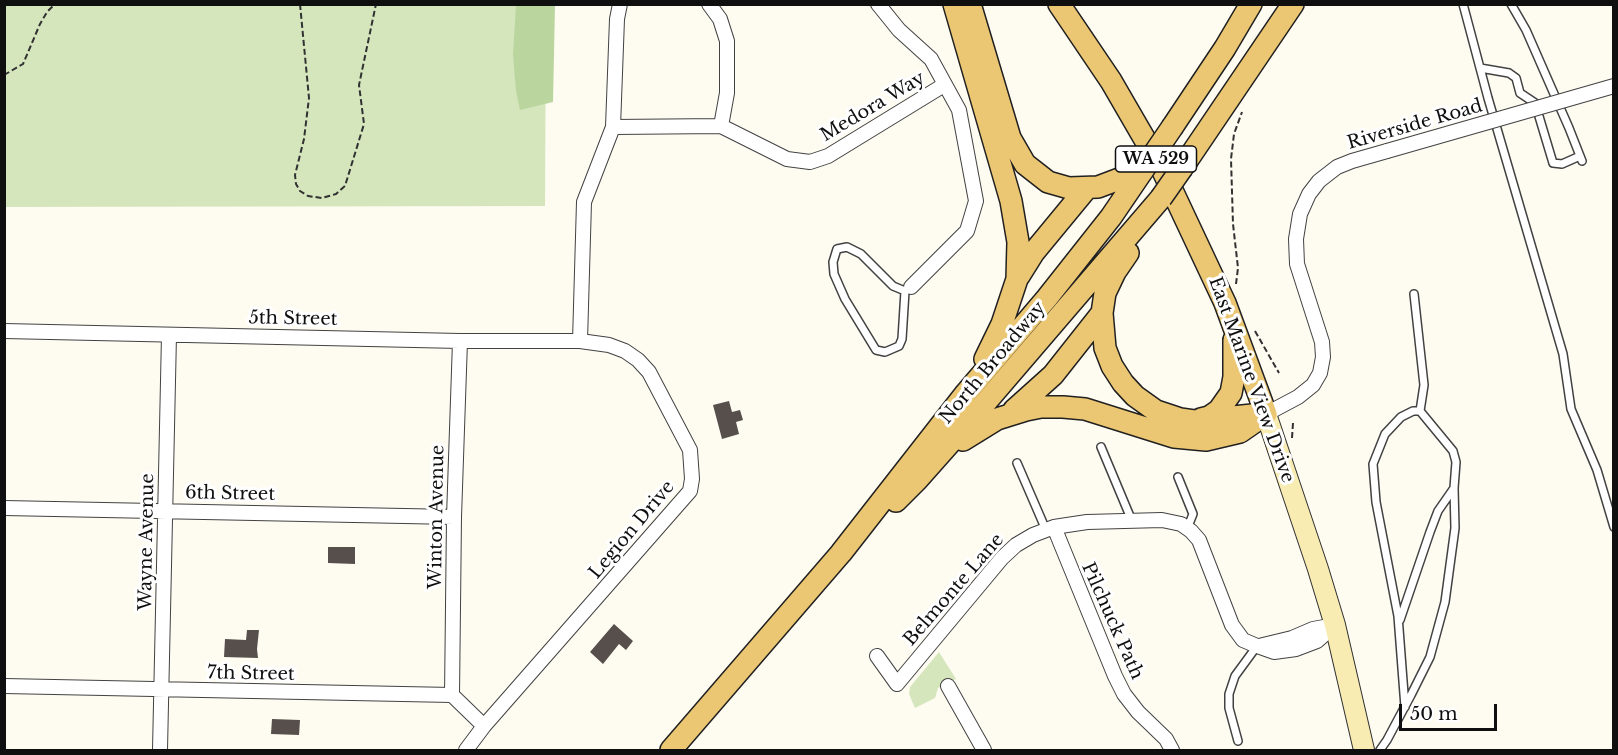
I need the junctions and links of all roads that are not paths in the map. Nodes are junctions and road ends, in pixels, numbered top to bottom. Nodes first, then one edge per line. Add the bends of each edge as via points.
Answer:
1 (620, 4) edge
2 (709, 4) edge
3 (878, 4) edge
4 (954, 4) edge
5 (1059, 4) edge
6 (1251, 4) edge
7 (1293, 4) edge
8 (1463, 4) edge
9 (1511, 4) edge
10 (970, 5) edge
11 (1480, 68) junction
12 (944, 85) junction
13 (1614, 86) edge
14 (721, 126) junction
15 (613, 128) junction
16 (1143, 170) junction
17 (1086, 189) junction
18 (1161, 198) junction
19 (1017, 279) junction
20 (908, 289) junction
21 (1414, 294) dead end
22 (1102, 313) junction
23 (1234, 325) junction
24 (4, 331) edge
25 (169, 335) junction
26 (460, 341) junction
27 (580, 341) junction
28 (966, 393) junction
29 (1420, 411) junction
30 (1009, 414) junction
31 (1266, 414) junction
32 (1194, 421) junction
33 (1101, 447) dead end
34 (1017, 463) dead end
35 (1178, 477) dead end
36 (917, 480) junction
37 (1454, 488) junction
38 (4, 507) edge
39 (166, 511) junction
40 (454, 517) junction
41 (1132, 521) junction
42 (1614, 527) edge
43 (1050, 528) junction
44 (1187, 529) junction
45 (841, 553) junction
46 (1398, 624) junction
47 (1335, 625) junction
48 (1257, 646) junction
49 (877, 656) dead end
50 (4, 686) edge
51 (948, 686) dead end
52 (162, 690) junction
53 (452, 694) junction
54 (1405, 707) junction
55 (484, 726) junction
56 (1238, 741) dead end
57 (160, 750) edge
58 (466, 750) edge
59 (671, 750) edge
60 (984, 750) edge
61 (1172, 750) edge
62 (1364, 750) edge
63 (1380, 750) edge

1 - 15 street
2 - 14 street via 720,19 727,41 727,93
3 - 12 street via 931,59
4 - 19 main road via 1012,209 1018,242
5 - 23 main road, East Marine View Drive / WA 529 via 1111,81 1162,169
6 - 16 main road, WA 529, bridge
7 - 18 main road, WA 529, bridge
8 - 11 lane
9 - 11 lane via 1581,159 1553,163 1535,103 1520,93 1516,78
10 - 17 main road, WA 529 via 1019,157 1048,182
11 - 42 lane via 1563,354 1571,409 1597,470
12 - 14 street, Medora Way via 828,156 810,162 787,159
12 - 20 street via 959,110 976,201 967,231
13 - 31 street, Riverside Road, bridge via 1352,161 1319,182 1300,214 1296,239 1297,264 1322,342 1320,373 1314,385
14 - 15 street, Medora Way
15 - 27 street via 584,202
16 - 17 main road, WA 529
16 - 28 main road, North Broadway via 1047,298
17 - 19 main road
18 - 22 main road, WA 529 via 1115,272 1105,293
18 - 36 main road, North Broadway
19 - 28 main road via 1002,324
20 - 20 lane via 899,346 885,352 876,350 834,274 837,249 847,247 861,254 893,286
21 - 29 lane via 1424,385
22 - 30 main road via 1053,375
22 - 32 main road, WA 529 via 1106,348 1123,383 1156,411
23 - 31 main road, East Marine View Drive / WA 529
23 - 32 main road, WA 529 via 1234,377 1230,393 1219,410
24 - 25 street, 5th Street
25 - 26 street, 5th Street
25 - 39 street, Wayne Avenue
26 - 27 street, 5th Street
26 - 40 street, Winton Avenue
27 - 55 street, Legion Drive via 625,351 649,372 690,450 690,491
28 - 45 main road, North Broadway
29 - 37 lane via 1452,451 1456,462
29 - 46 lane via 1401,417 1385,434 1373,464
30 - 31 main road via 1041,407 1085,409 1174,437 1206,440 1240,432
30 - 36 main road via 967,437
31 - 32 main road
31 - 47 main road, East Marine View Drive
33 - 41 lane
34 - 43 lane
35 - 44 lane via 1193,514
36 - 45 main road, North Broadway
37 - 46 lane via 1438,512
37 - 54 lane via 1455,528 1445,602 1430,657
38 - 39 street, 6th Street
39 - 40 street, 6th Street
39 - 52 street, Wayne Avenue
40 - 53 street, Winton Avenue
41 - 43 street, Belmonte Lane
41 - 44 street, Belmonte Lane via 1162,520
43 - 49 street, Belmonte Lane via 1016,545 1002,558 897,684
43 - 61 street, Pilchuck Path via 1124,694
44 - 48 street via 1199,540 1232,625 1243,640
45 - 59 main road, North Broadway
46 - 54 lane
47 - 48 street
47 - 62 main road, East Marine View Drive
48 - 56 lane via 1235,676 1229,694
50 - 52 street, 7th Street
51 - 60 street
52 - 53 street, 7th Street
52 - 57 street, Wayne Avenue
53 - 55 street
54 - 63 lane
55 - 58 street, Legion Drive

